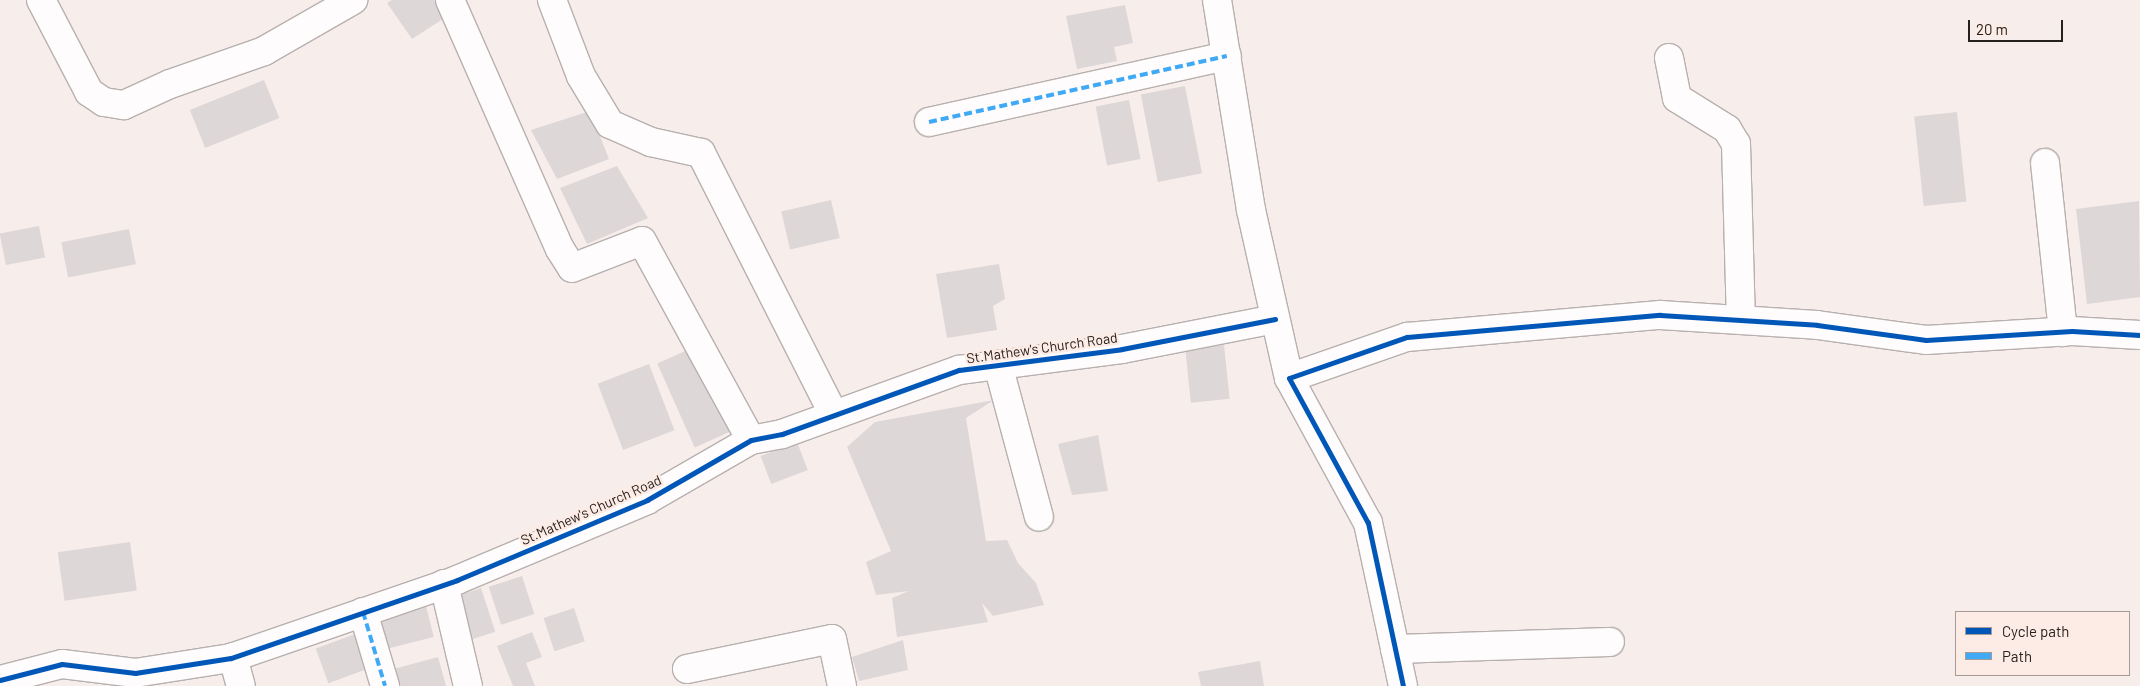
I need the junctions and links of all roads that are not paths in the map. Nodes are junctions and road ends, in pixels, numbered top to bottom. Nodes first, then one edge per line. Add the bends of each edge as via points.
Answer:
1 (42, 0) edge
2 (353, 0) edge
3 (450, 0) edge
4 (552, 0) edge
5 (1217, 0) edge
6 (1227, 56) junction
7 (1669, 58) dead end
8 (929, 122) dead end
9 (2044, 163) dead end
10 (1276, 319) junction
11 (1741, 320) junction
12 (2063, 332) junction
13 (2140, 335) edge
14 (998, 365) junction
15 (1288, 378) junction
16 (834, 415) junction
17 (750, 440) junction
18 (1039, 517) dead end
19 (444, 584) junction
20 (363, 612) junction
21 (1610, 642) dead end
22 (1395, 649) junction
23 (234, 657) junction
24 (687, 669) dead end
25 (0, 680) edge
26 (241, 686) edge
27 (385, 686) edge
28 (468, 686) edge
29 (842, 686) edge
30 (1402, 686) edge

1 - 2 street via 89,92 104,102 124,105 170,84 264,51
3 - 17 street via 560,249 572,268 642,241
4 - 16 street via 581,76 610,124 651,142 701,152
5 - 6 street
6 - 8 street
6 - 10 street via 1250,210
7 - 11 street via 1677,98 1727,129 1736,144
9 - 12 street
10 - 14 street, St.Mathew's Church Road via 1122,349
10 - 15 street
11 - 12 street via 1817,325 1926,340
11 - 15 street via 1660,315 1407,337
12 - 13 street
14 - 16 street, St.Mathew's Church Road via 959,370
14 - 18 street
15 - 22 street via 1368,523
16 - 17 street, St.Mathew's Church Road via 782,434
17 - 19 street, St.Mathew's Church Road via 647,500
19 - 20 street, St.Mathew's Church Road
19 - 28 street
20 - 23 street, St.Mathew's Church Road
20 - 27 street
21 - 22 street
22 - 30 street
23 - 25 street, St.Mathew's Church Road via 135,673 62,664
23 - 26 street
24 - 29 street via 832,639

